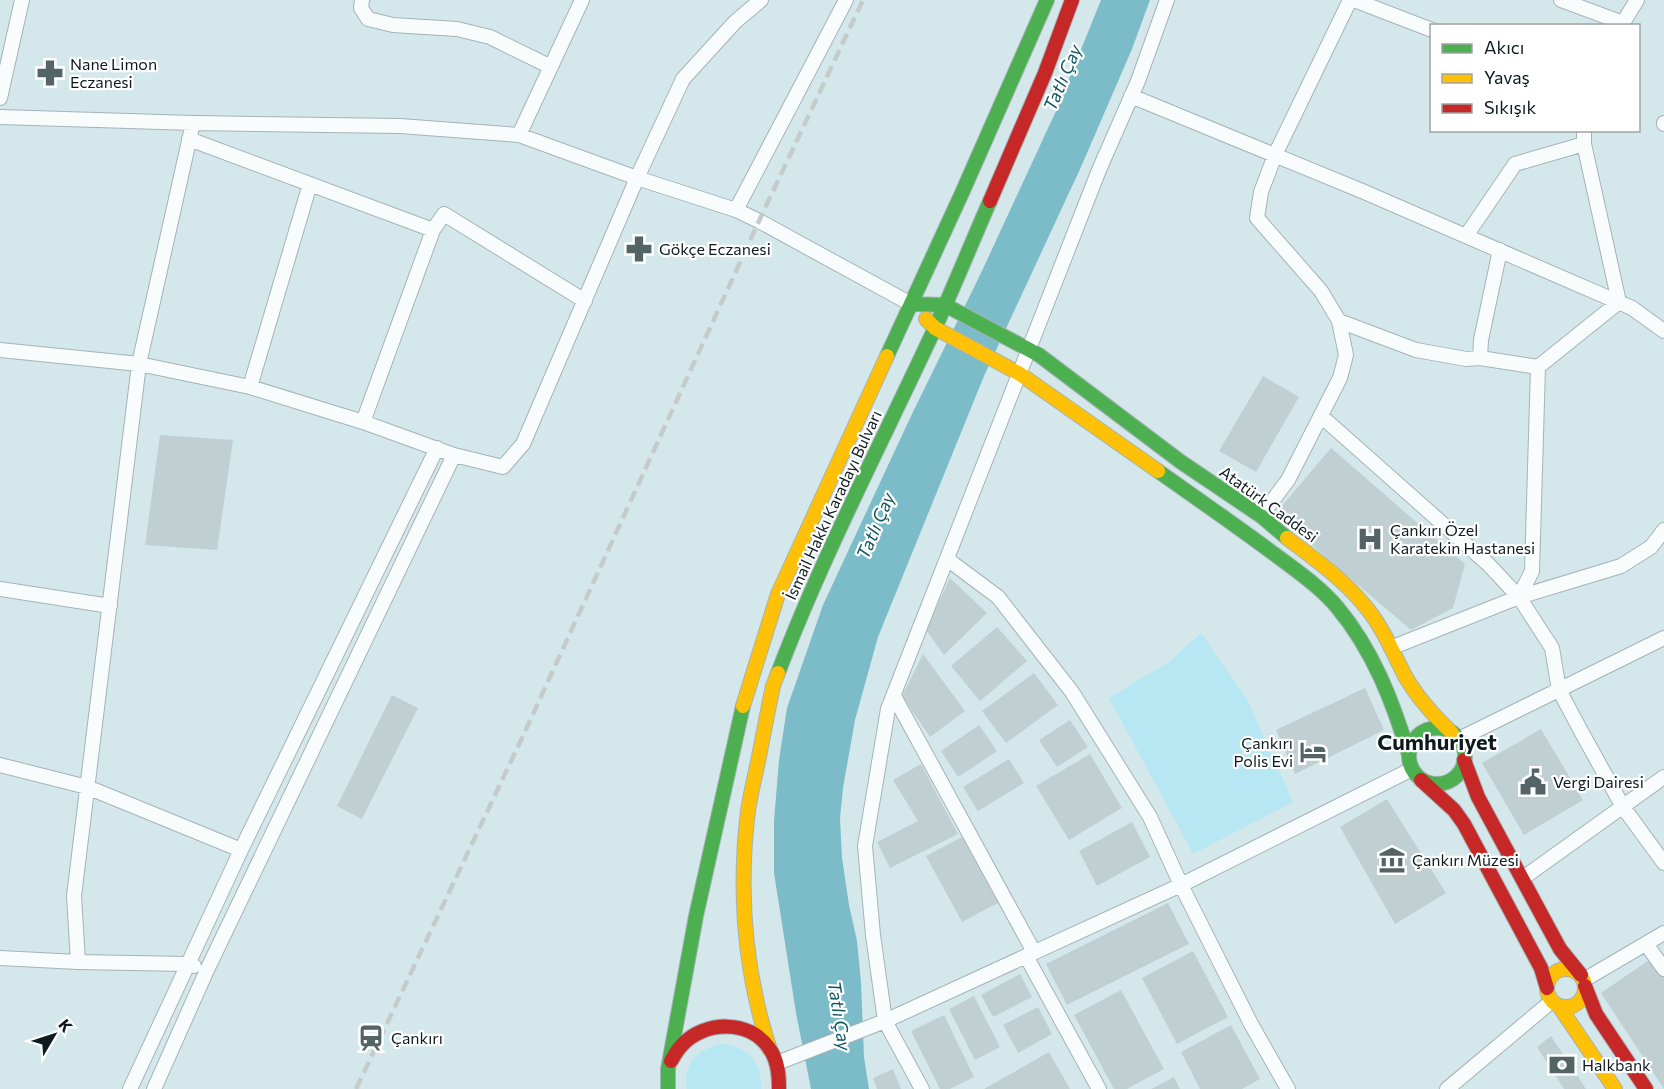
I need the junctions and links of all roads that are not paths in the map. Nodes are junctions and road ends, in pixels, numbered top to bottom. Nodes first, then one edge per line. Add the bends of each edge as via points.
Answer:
1 (21, 0) edge
2 (362, 0) edge
3 (582, 0) edge
4 (761, 0) edge
5 (846, 0) edge
6 (1047, 0) edge
7 (1072, 0) edge
8 (1167, 0) edge
9 (1352, 0) edge
10 (1561, 0) edge
11 (1637, 0) edge
12 (1622, 24) edge
13 (1430, 30) edge
14 (551, 67) junction
15 (1, 90) edge
16 (1131, 96) junction
17 (0, 117) edge
18 (193, 123) junction
19 (519, 135) junction
20 (1584, 137) edge
21 (189, 139) junction
22 (1275, 155) junction
23 (637, 178) junction
24 (310, 184) junction
25 (736, 210) junction
26 (432, 230) junction
27 (1466, 236) junction
28 (1500, 250) junction
29 (585, 301) junction
30 (1619, 302) junction
31 (910, 304) junction
32 (945, 305) junction
33 (1339, 321) junction
34 (935, 328) junction
35 (1664, 331) edge
36 (1024, 348) junction
37 (0, 350) edge
38 (1480, 358) junction
39 (139, 364) junction
40 (1538, 367) junction
41 (1014, 371) junction
42 (250, 387) junction
43 (1321, 416) junction
44 (363, 422) junction
45 (437, 448) junction
46 (454, 455) junction
47 (1261, 516) junction
48 (1664, 530) edge
49 (947, 559) junction
50 (0, 589) edge
51 (1519, 597) junction
52 (110, 606) junction
53 (1664, 638) edge
54 (1393, 647) junction
55 (1559, 690) junction
56 (894, 696) junction
57 (1456, 736) junction
58 (1409, 755) junction
59 (1464, 760) junction
60 (0, 765) edge
61 (1417, 774) junction
62 (1664, 777) edge
63 (87, 787) junction
64 (1623, 807) junction
65 (241, 850) junction
66 (1664, 863) edge
67 (1523, 878) junction
68 (1180, 885) junction
69 (1664, 933) edge
70 (1646, 944) junction
71 (1030, 954) junction
72 (0, 958) edge
73 (78, 962) junction
74 (187, 964) junction
75 (1664, 969) edge
76 (207, 970) junction
77 (1584, 981) junction
78 (1553, 998) junction
79 (885, 1021) junction
80 (770, 1050) junction
81 (668, 1069) junction
82 (780, 1080) edge
83 (130, 1089) edge
84 (154, 1089) edge
85 (654, 1089) edge
86 (668, 1089) edge
87 (922, 1089) edge
88 (1099, 1089) edge
89 (1287, 1089) edge
90 (1447, 1089) edge
91 (1615, 1089) edge
92 (1646, 1089) edge

1 - 15 street
2 - 14 street via 361,8 368,19 393,25 457,29 490,37
3 - 14 street
4 - 23 street via 735,22 683,79
5 - 25 street
6 - 31 main road
7 - 32 main road, İsmail Hakkı Karadayı Bulvarı
8 - 16 street
9 - 13 street
9 - 22 street
10 - 12 street
11 - 12 street
14 - 19 street
16 - 22 street
16 - 36 street
17 - 18 street
18 - 19 street via 400,126
18 - 21 street
19 - 23 street
20 - 27 street via 1515,164
20 - 30 street
21 - 24 street
21 - 39 street
22 - 27 street
22 - 33 street via 1261,192 1257,218 1321,291
23 - 25 street
23 - 29 street
24 - 26 street
24 - 42 street
25 - 31 street
26 - 29 street via 444,214
26 - 44 street
27 - 28 street
28 - 30 street
28 - 38 street
29 - 46 street via 523,444 502,467
30 - 35 street
30 - 40 street
31 - 32 main road
31 - 34 main road
31 - 81 main road via 770,616 740,718 696,916
32 - 34 main road, İsmail Hakkı Karadayı Bulvarı
32 - 36 main road, Atatürk Caddesi
33 - 38 street via 1416,350
33 - 43 street via 1346,355 1340,378
34 - 41 main road
34 - 80 main road, İsmail Hakkı Karadayı Bulvarı via 805,603 773,687 748,810 744,862 747,950 759,1016
36 - 41 street
36 - 47 main road, Atatürk Caddesi
37 - 39 street
38 - 40 street
39 - 42 street
39 - 52 street
40 - 51 street via 1532,571
41 - 49 street
41 - 58 main road via 1261,544 1329,597 1380,675
42 - 44 street
43 - 47 street via 1288,480
43 - 51 street via 1488,564
44 - 45 street
45 - 46 street
45 - 65 street
46 - 76 street
47 - 54 main road, Atatürk Caddesi via 1350,589
48 - 51 street via 1651,547 1621,566
49 - 56 street
49 - 68 street via 998,597 1072,692 1150,817
50 - 52 street
51 - 54 street
51 - 55 street via 1552,648
52 - 63 street
53 - 55 street
54 - 57 main road, Atatürk Caddesi via 1422,702
55 - 57 street
55 - 64 street
56 - 71 street
56 - 79 street via 888,709 865,846
57 - 58 main road via 1439,728 1425,731 1413,740
57 - 59 main road
58 - 61 main road
59 - 61 main road via 1459,773 1448,782 1435,784
59 - 67 main road via 1478,797
60 - 63 street
61 - 68 street
61 - 78 main road via 1464,824
62 - 64 street
63 - 65 street
63 - 73 street via 74,896
64 - 66 street
64 - 67 street
65 - 74 street
67 - 77 main road via 1560,949
68 - 71 street
68 - 89 street
69 - 70 street
70 - 75 street
70 - 77 street
71 - 79 street
71 - 88 street
72 - 73 street
73 - 74 street
74 - 76 street
74 - 83 street
76 - 84 street
77 - 78 main road via 1583,997 1576,1005 1570,1007
77 - 78 main road via 1569,969 1557,971 1548,981
77 - 92 main road via 1596,1014
78 - 90 street
78 - 91 main road
79 - 82 street via 797,1055
79 - 87 street
80 - 81 main road via 748,1031 719,1026 692,1035 681,1045
80 - 82 main road
81 - 85 street
81 - 86 main road

